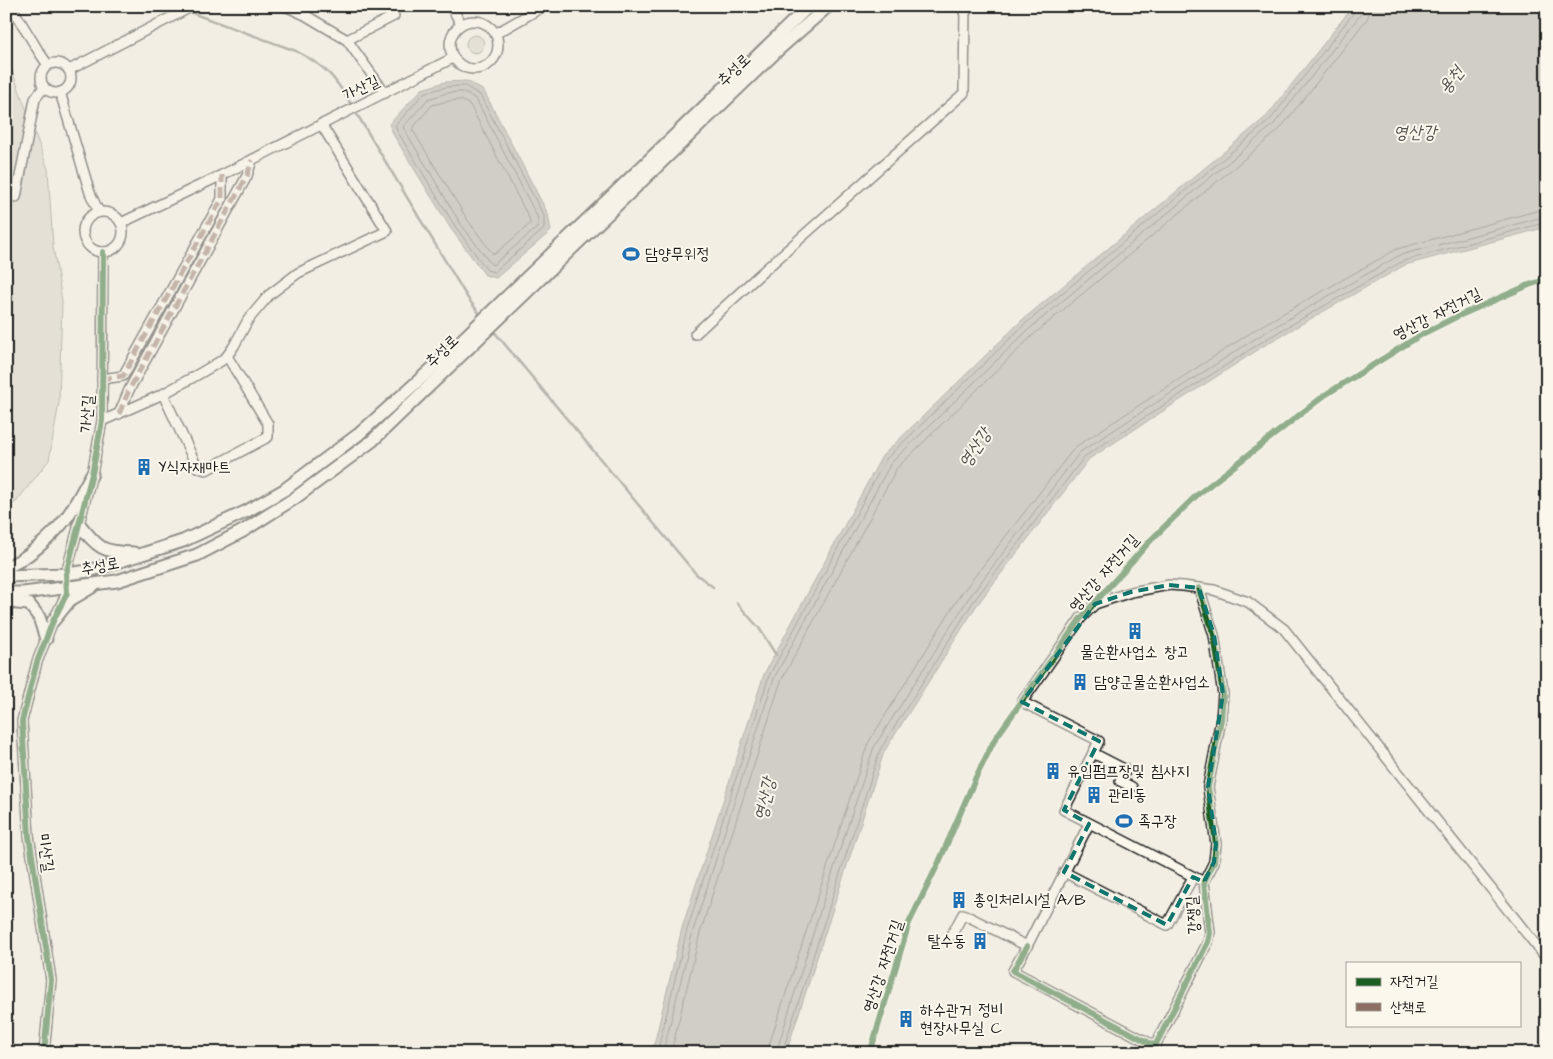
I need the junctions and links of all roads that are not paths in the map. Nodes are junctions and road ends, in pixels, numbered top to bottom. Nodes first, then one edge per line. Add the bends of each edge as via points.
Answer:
1 (11, 6) edge
2 (193, 6) edge
3 (284, 6) edge
4 (389, 6) edge
5 (451, 6) edge
6 (544, 6) edge
7 (809, 6) edge
8 (828, 6) edge
9 (966, 8) edge
10 (460, 24) junction
11 (495, 34) junction
12 (347, 40) junction
13 (452, 58) junction
14 (48, 65) junction
15 (69, 70) junction
16 (44, 87) junction
17 (60, 92) junction
18 (385, 92) junction
19 (321, 124) junction
20 (252, 160) junction
21 (222, 176) junction
22 (16, 197) dead end
23 (98, 212) junction
24 (121, 223) junction
25 (103, 252) junction
26 (502, 310) junction
27 (695, 334) dead end
28 (471, 339) junction
29 (226, 356) junction
30 (102, 379) junction
31 (163, 394) junction
32 (119, 414) junction
33 (102, 421) junction
34 (92, 474) junction
35 (79, 524) junction
36 (144, 553) junction
37 (6, 566) edge
38 (66, 574) junction
39 (6, 576) edge
40 (98, 584) junction
41 (66, 588) junction
42 (1199, 588) junction
43 (6, 593) edge
44 (6, 600) edge
45 (53, 621) junction
46 (46, 639) junction
47 (1093, 753) junction
48 (1132, 787) dead end
49 (1089, 824) junction
50 (1064, 872) junction
51 (1193, 877) junction
52 (1204, 882) junction
53 (951, 936) dead end
54 (1027, 946) junction
55 (1547, 959) edge
56 (44, 1053) edge

1 - 14 street
2 - 15 street
3 - 12 street
4 - 12 street via 394,16
5 - 10 street
6 - 11 street
7 - 26 main road, 추성로
8 - 26 main road, 추성로
9 - 27 street via 964,93
10 - 11 street via 468,21 484,23
10 - 13 street via 449,43
11 - 13 street via 498,41 496,56 486,66 471,69
12 - 18 street
13 - 18 street, 가산길
14 - 15 street via 62,64
14 - 16 street via 41,77
15 - 17 street via 70,83
16 - 17 street
16 - 22 street via 35,99
17 - 23 street
18 - 19 street, 가산길
19 - 20 street, 가산길
19 - 29 street via 387,231 298,273 269,295 248,320
20 - 21 street, 가산길
20 - 32 street via 247,176 129,390
21 - 24 street, 가산길
21 - 30 street via 222,199 123,376
23 - 24 street via 112,213
23 - 25 street via 87,218 82,230 90,248
24 - 25 street via 123,236 120,242 110,251
25 - 30 street, 가산길
26 - 28 main road, 추성로
28 - 36 main road, 추성로 via 359,434 284,490 183,541
28 - 40 main road, 추성로 via 372,441 295,498 197,555
29 - 31 street
29 - 31 street via 268,424 268,437 206,470 197,466
30 - 33 street, 가산길
31 - 32 street
32 - 33 street
33 - 34 street, 가산길
34 - 35 street, 가산길
34 - 37 main road via 64,521 27,555
35 - 36 main road via 98,546 113,552
35 - 38 street, 가산길
36 - 38 main road, 추성로 via 89,571
38 - 39 main road, 추성로
38 - 41 street, 미산길
40 - 41 main road, 추성로
40 - 45 main road via 70,600
41 - 43 main road, 추성로
41 - 45 street, 미산길 via 67,593
42 - 47 street, 영산강 자전거길 via 1156,586 1095,604 1081,618 1022,702 1099,741
42 - 52 street, 강쟁길 via 1214,635 1223,694 1208,787 1216,844 1214,862
42 - 55 street via 1248,602 1284,629
44 - 46 main road via 29,604 39,617
45 - 46 street, 미산길
46 - 56 street, 미산길 via 22,721 29,836 51,980
47 - 48 street via 1126,770 1120,781
47 - 49 street, 강쟁길 via 1064,810
49 - 50 street, 강쟁길
49 - 51 street, 강쟁길
50 - 51 street, 강쟁길 via 1167,925
50 - 54 street, 강쟁길
51 - 52 street, 강쟁길
52 - 54 street, 강쟁길 via 1210,933 1208,942 1155,1046 1013,971
53 - 54 street via 963,914

